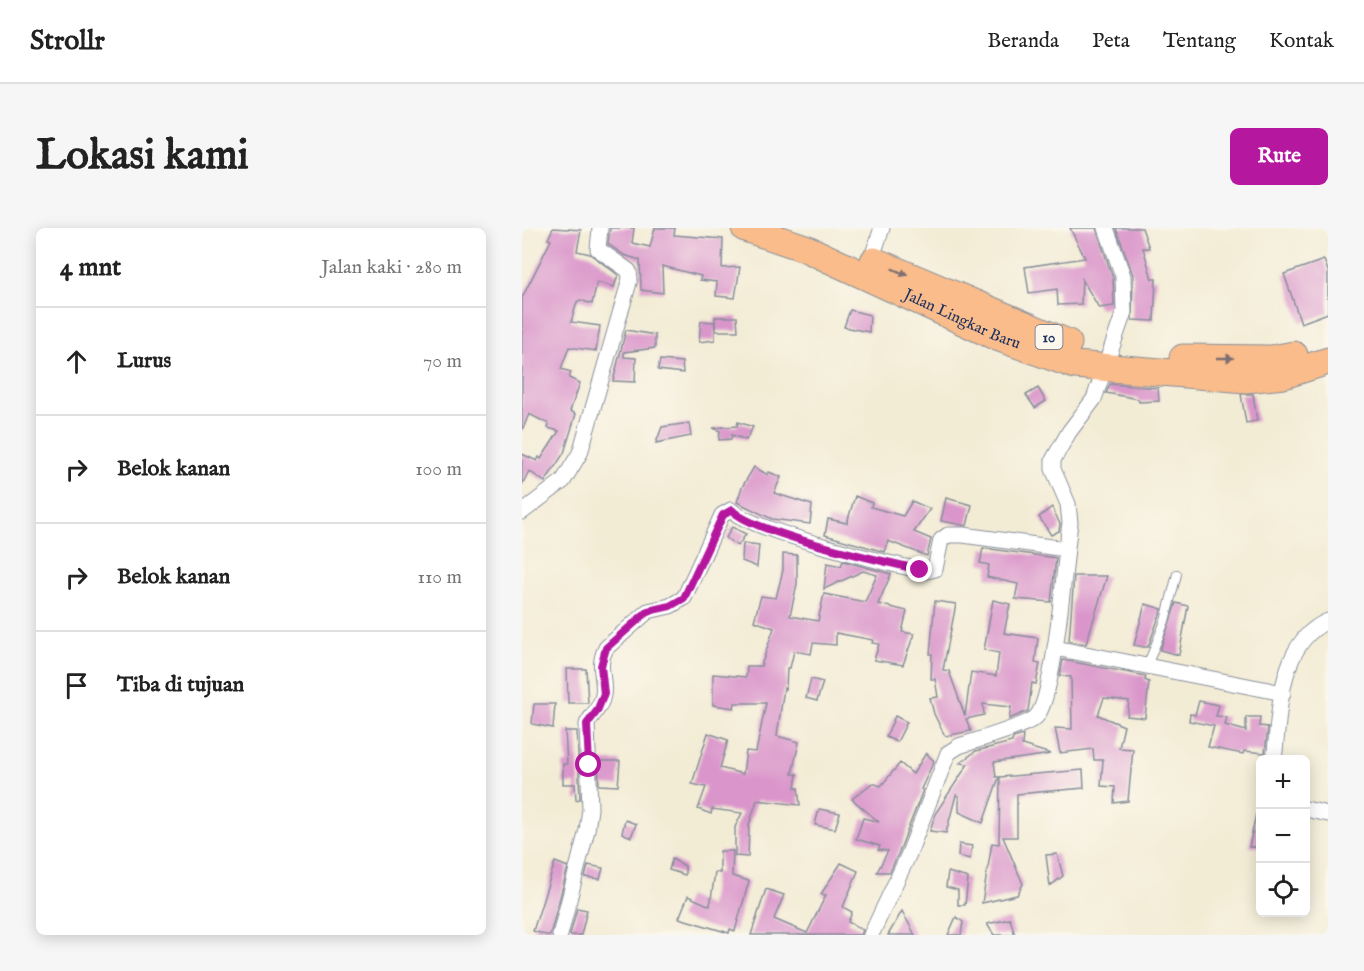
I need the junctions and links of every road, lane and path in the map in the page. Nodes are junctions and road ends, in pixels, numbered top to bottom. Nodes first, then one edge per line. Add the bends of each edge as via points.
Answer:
1 (600, 228) edge
2 (745, 228) edge
3 (786, 228) edge
4 (882, 228) edge
5 (1106, 228) edge
6 (871, 260) junction
7 (1328, 342) edge
8 (1107, 361) junction
9 (1328, 361) edge
10 (522, 512) edge
11 (1066, 549) junction
12 (1177, 574) dead end
13 (1328, 621) edge
14 (1055, 648) junction
15 (1147, 666) junction
16 (1282, 693) junction
17 (1274, 755) edge
18 (1310, 810) edge
19 (1328, 814) edge
20 (560, 935) edge
21 (871, 935) edge

1 - 10 street via 598,249 629,271 630,279 580,453 563,481
2 - 8 highway, Jalan Lingkar Baru / 10 via 805,248 997,337 1074,365
3 - 6 highway, Jalan Lingkar Baru / 10
4 - 6 street
5 - 8 street via 1123,276 1125,296 1120,329
6 -> 8 highway, Jalan Lingkar Baru / 10 via 1040,334 1091,350
8 -> 7 highway, Jalan Lingkar Baru / 10 via 1272,359 1299,354
8 - 9 highway, Jalan Lingkar Baru / 10 via 1246,379 1284,375
8 - 11 street via 1094,399 1053,460 1068,504
11 - 14 street
11 - 20 street via 948,535 941,540 935,569 927,571 812,542 746,521 732,510 723,515 684,598 648,611 603,655 604,694 587,724 587,830
12 - 15 lane via 1165,621
13 - 16 street via 1299,641
14 - 15 street
14 - 21 street via 1042,708 1036,717 959,746 945,756 908,856
15 - 16 street
16 - 17 street
18 - 19 street

